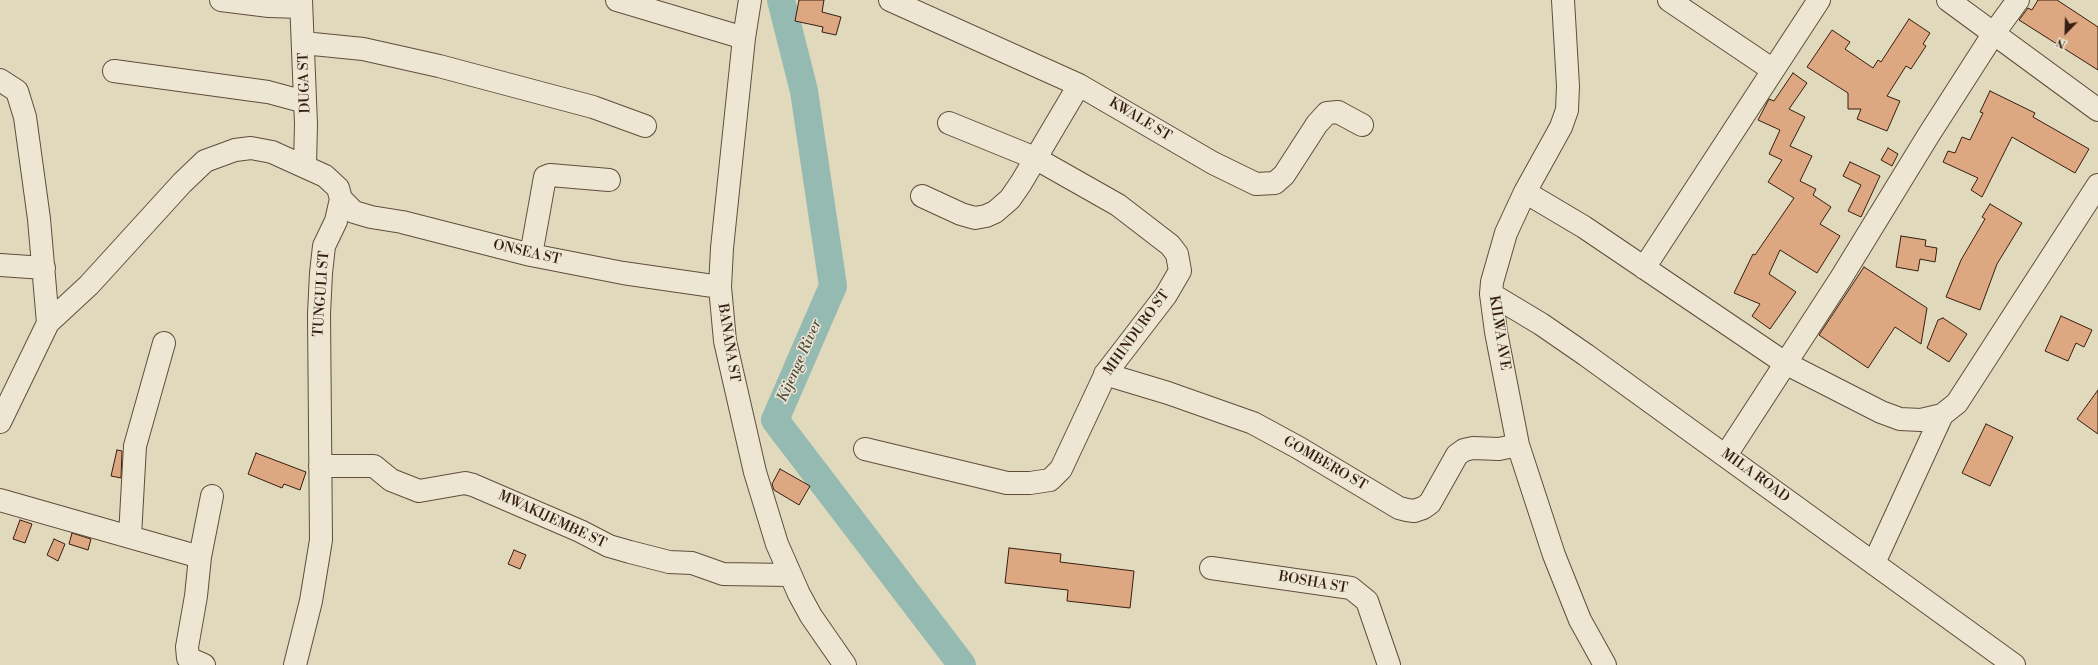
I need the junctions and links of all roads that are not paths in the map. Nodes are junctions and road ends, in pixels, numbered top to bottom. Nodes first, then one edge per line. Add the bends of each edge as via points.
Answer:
1 (221, 0) edge
2 (617, 0) edge
3 (750, 0) edge
4 (890, 0) edge
5 (1563, 0) edge
6 (1669, 0) edge
7 (1819, 0) edge
8 (1948, 0) edge
9 (2018, 0) edge
10 (301, 4) edge
11 (1994, 33) junction
12 (744, 38) junction
13 (303, 43) junction
14 (114, 70) dead end
15 (1773, 70) junction
16 (0, 80) edge
17 (1079, 85) junction
18 (305, 102) junction
19 (2098, 110) edge
20 (949, 122) dead end
21 (1362, 124) dead end
22 (645, 126) dead end
23 (1035, 158) junction
24 (305, 165) junction
25 (609, 180) dead end
26 (2098, 185) edge
27 (1524, 192) junction
28 (922, 196) dead end
29 (342, 199) junction
30 (531, 255) junction
31 (0, 264) edge
32 (44, 268) junction
33 (1644, 268) junction
34 (720, 288) junction
35 (1491, 294) junction
36 (48, 323) junction
37 (164, 343) dead end
38 (1785, 363) junction
39 (1105, 374) junction
40 (1942, 415) junction
41 (0, 422) edge
42 (1518, 445) junction
43 (865, 450) dead end
44 (1726, 455) junction
45 (320, 466) junction
46 (212, 496) dead end
47 (0, 500) edge
48 (130, 536) junction
49 (200, 557) junction
50 (1874, 563) junction
51 (1211, 568) dead end
52 (789, 575) junction
53 (204, 665) edge
54 (295, 665) edge
55 (845, 665) edge
56 (1389, 665) edge
57 (1605, 665) edge
58 (2014, 665) edge

1 - 10 street via 269,6
2 - 12 street
3 - 12 street, BANANA ST
4 - 17 street, KWALE ST
5 - 27 street, KILWA AVE via 1567,110 1561,127
6 - 15 street
7 - 15 street
8 - 11 street
9 - 11 street
10 - 13 street, DUGA ST
11 - 19 street
11 - 38 street
12 - 34 street, BANANA ST
13 - 18 street, DUGA ST
13 - 22 street via 363,49 439,66 593,107
14 - 18 street via 268,92
15 - 33 street
16 - 32 street via 17,91 25,117
17 - 21 street, KWALE ST via 1207,160 1256,184 1275,183 1284,175 1327,112 1338,112
17 - 23 street
18 - 24 street, DUGA ST
20 - 23 street, MHINDURO ST
23 - 28 street via 1010,199 996,212 986,216 975,218 961,214
23 - 39 street, MHINDURO ST via 1118,205 1162,237 1177,254 1180,271 1178,278
24 - 29 street via 325,176 338,188
24 - 36 street via 272,152 251,148 235,150 206,161 182,183 89,285
25 - 30 street via 550,175 546,177
26 - 40 street via 1957,403
27 - 33 street via 1584,227
27 - 35 street, KILWA AVE via 1506,233
29 - 30 street, ONSEA ST via 348,208 360,214 402,222
29 - 45 street, TUNGULI ST via 336,221 324,246 321,273
30 - 34 street, ONSEA ST
31 - 32 street
32 - 36 street
33 - 38 street
34 - 52 street, BANANA ST via 725,341 740,407 762,496
35 - 42 street, KILWA AVE
35 - 44 street, MILA ROAD via 1541,324
36 - 41 street
37 - 48 street via 135,446
38 - 40 street via 1831,388 1900,419 1921,420
38 - 44 street
39 - 42 street, GOMBERO ST via 1168,393 1253,424 1300,448 1399,508 1407,510 1419,510 1430,503 1454,460 1464,450 1500,449
39 - 43 street, MHINDURO ST via 1061,469 1050,480 1007,483
40 - 50 street
42 - 57 street, KILWA AVE via 1554,555 1580,620
44 - 50 street, MILA ROAD
45 - 52 street, MWAKIJEMBE ST via 374,466 391,480 419,491 465,483 544,514 609,546 623,550 669,562 692,563 723,574
45 - 54 street, TUNGULI ST via 321,540 311,601
46 - 49 street
47 - 48 street
48 - 49 street
49 - 53 street via 187,653 188,658
50 - 58 street, MILA ROAD
51 - 56 street, BOSHA ST via 1351,588 1368,601
52 - 55 street, BANANA ST via 811,616

